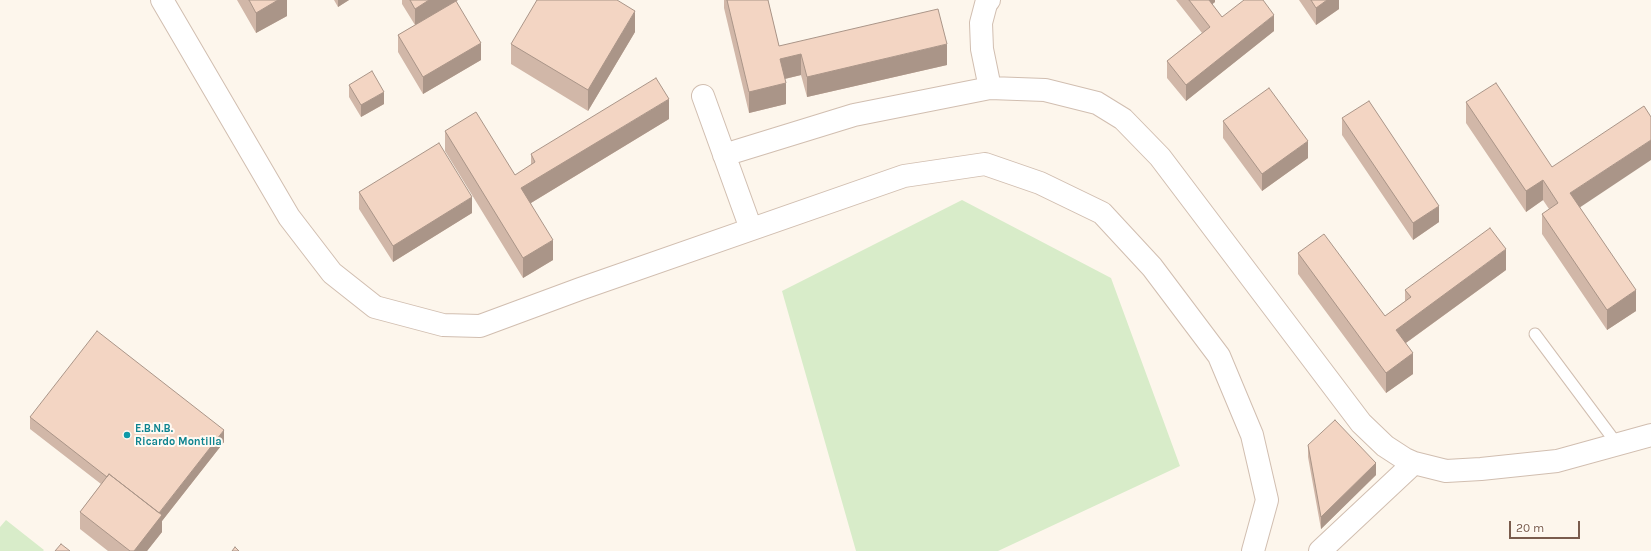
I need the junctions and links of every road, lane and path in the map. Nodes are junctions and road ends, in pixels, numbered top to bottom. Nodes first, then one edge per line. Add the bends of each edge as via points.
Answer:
1 (162, 0) edge
2 (989, 0) edge
3 (990, 88) junction
4 (703, 96) dead end
5 (724, 155) junction
6 (751, 229) junction
7 (1535, 334) dead end
8 (1651, 435) edge
9 (1617, 444) junction
10 (1414, 464) junction
11 (1253, 551) edge
12 (1320, 551) edge

1 - 6 street via 289,217 332,273 375,307 443,325 480,326
2 - 3 street via 981,23 982,49
3 - 5 street via 854,114
3 - 10 street via 1045,90 1098,103 1123,119 1160,157 1361,423 1384,446
4 - 5 street
5 - 6 street
6 - 11 street via 904,176 985,164 1040,183 1102,213 1152,267 1219,356 1252,436 1267,500
7 - 9 lane
8 - 9 street
9 - 10 street via 1557,460 1481,469 1446,470
10 - 12 street

